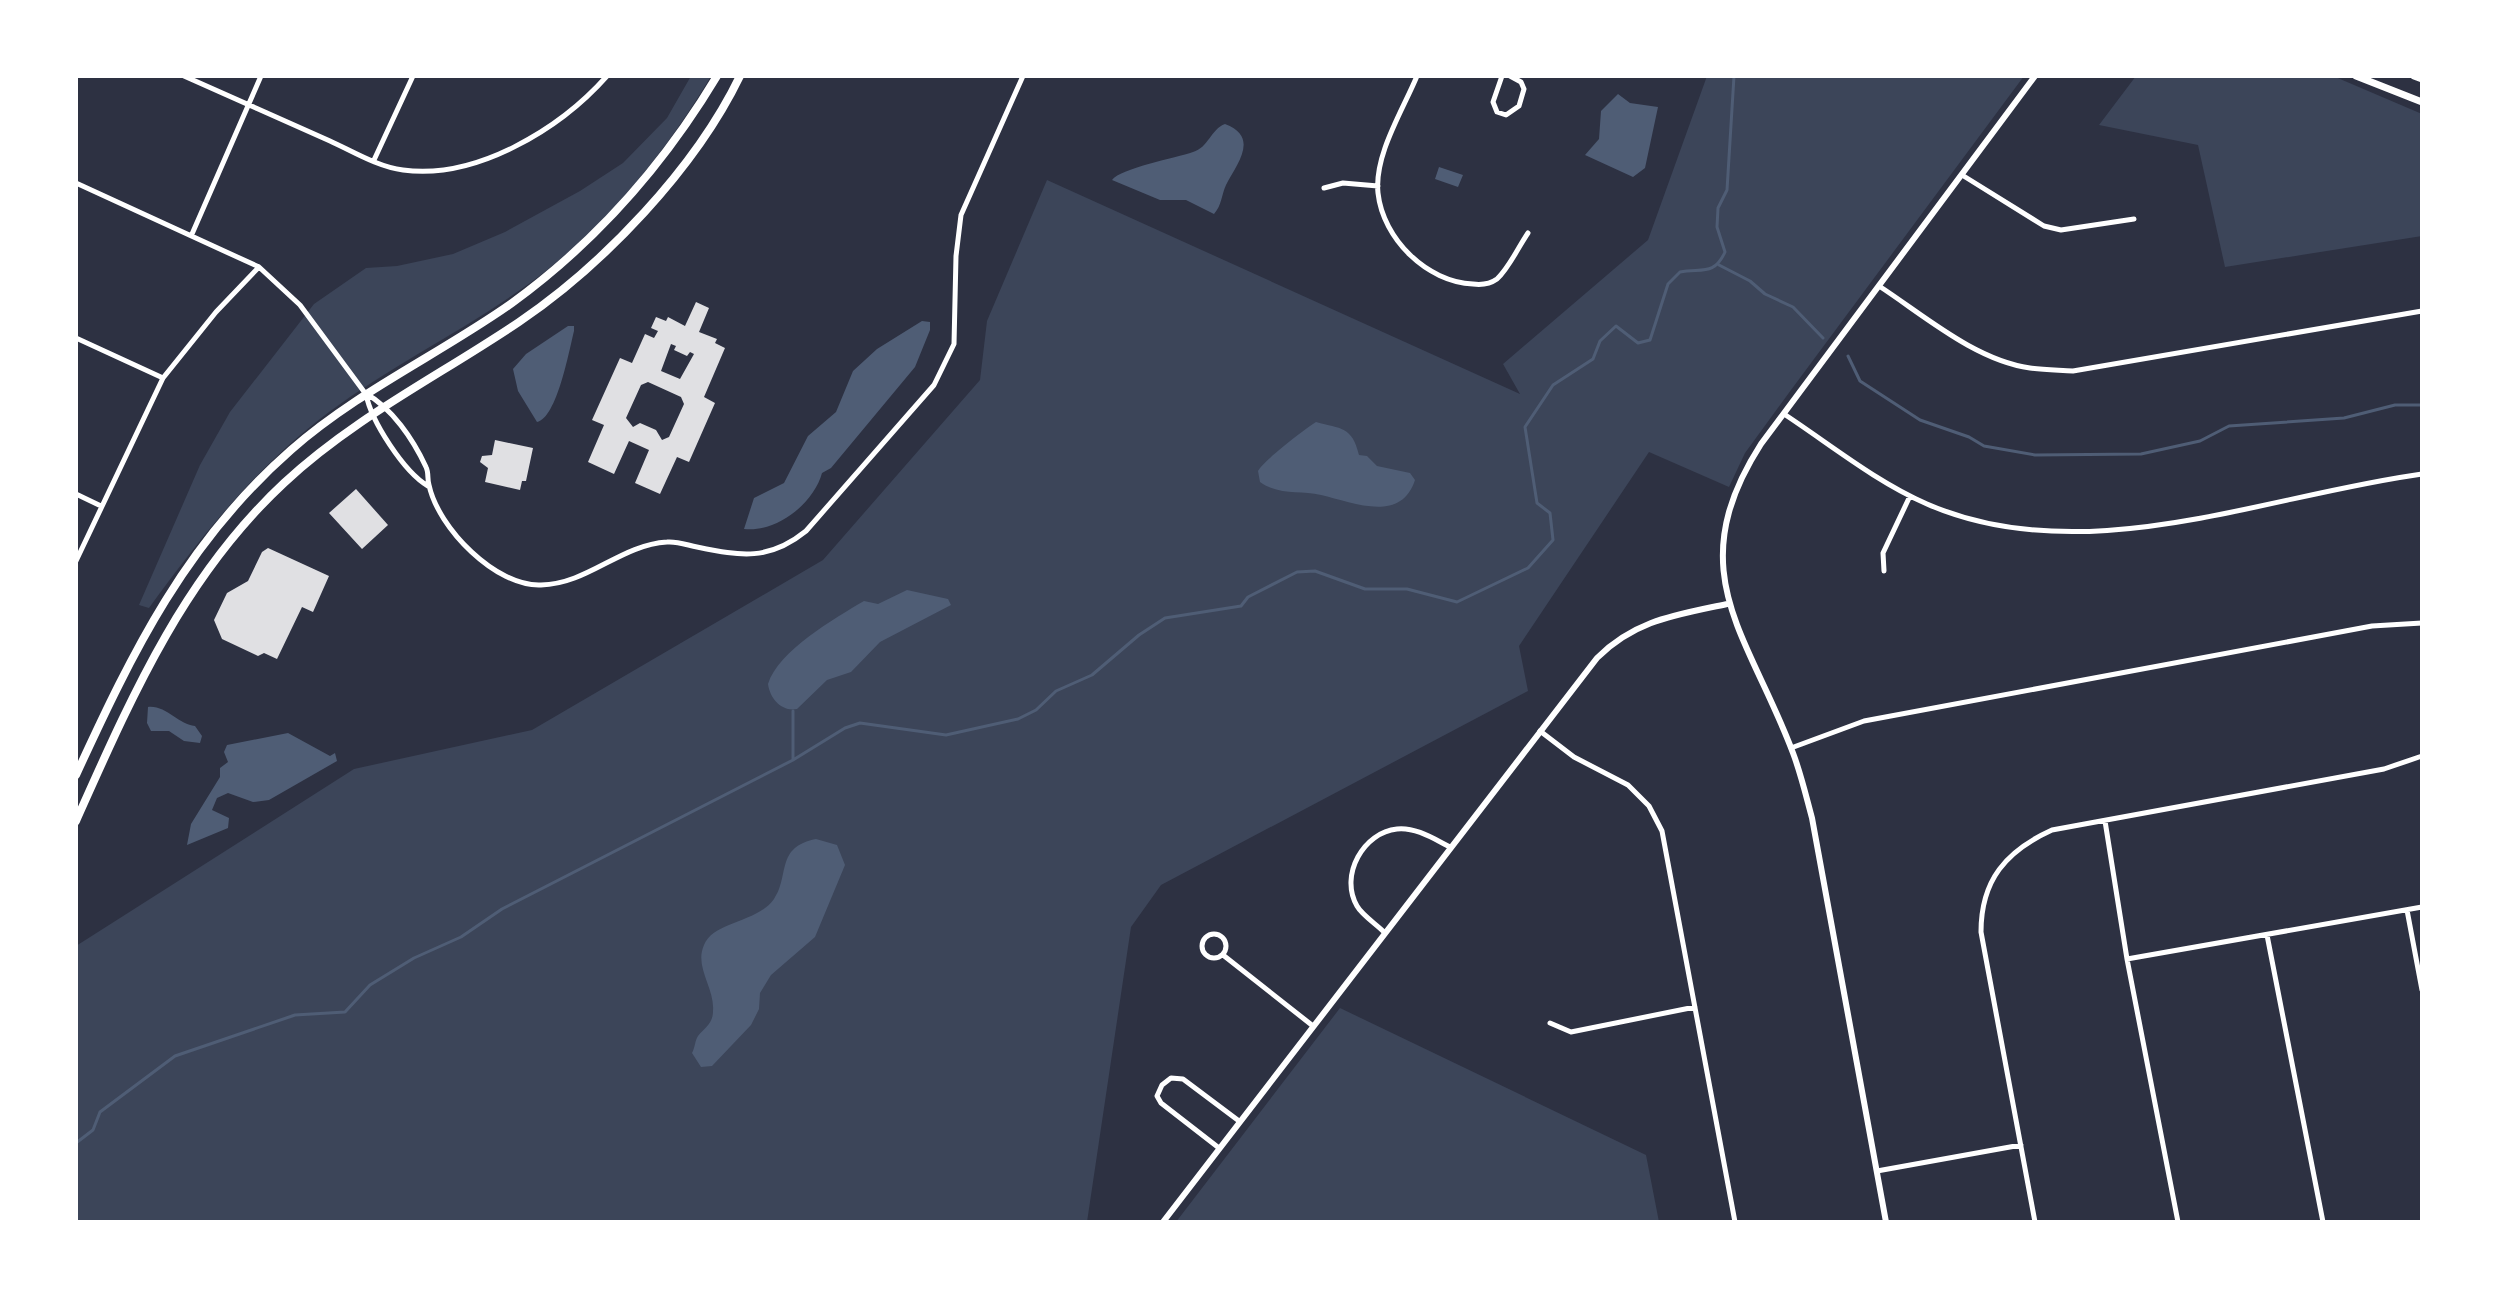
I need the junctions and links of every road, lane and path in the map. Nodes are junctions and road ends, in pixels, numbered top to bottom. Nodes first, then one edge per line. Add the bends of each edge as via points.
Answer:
1 (184, 76) edge
2 (261, 76) edge
3 (413, 76) edge
4 (607, 76) edge
5 (717, 76) edge
6 (740, 76) edge
7 (1023, 76) edge
8 (1417, 76) edge
9 (1502, 76) edge
10 (1510, 76) edge
11 (2035, 76) edge
12 (2356, 76) edge
13 (2414, 76) edge
14 (2422, 79) edge
15 (2422, 102) edge
16 (248, 105) junction
17 (374, 160) junction
18 (1962, 175) junction
19 (76, 183) edge
20 (1378, 186) junction
21 (1324, 188) dead end
22 (2134, 219) dead end
23 (1528, 233) dead end
24 (192, 234) junction
25 (259, 267) junction
26 (1879, 286) junction
27 (2422, 311) edge
28 (76, 338) edge
29 (163, 378) junction
30 (365, 393) junction
31 (385, 404) junction
32 (370, 414) junction
33 (1784, 414) junction
34 (2422, 474) edge
35 (429, 486) junction
36 (76, 494) edge
37 (1910, 496) junction
38 (101, 506) junction
39 (76, 561) edge
40 (1884, 571) dead end
41 (1727, 604) junction
42 (2422, 623) edge
43 (1539, 731) junction
44 (1791, 748) junction
45 (2422, 756) edge
46 (76, 775) edge
47 (76, 821) edge
48 (2105, 821) junction
49 (1450, 847) junction
50 (2422, 907) edge
51 (2407, 910) junction
52 (1384, 932) junction
53 (2267, 935) junction
54 (1223, 955) junction
55 (2127, 959) junction
56 (2422, 990) edge
57 (1695, 1007) junction
58 (1550, 1023) dead end
59 (1313, 1026) junction
60 (1239, 1121) junction
61 (2021, 1145) junction
62 (1219, 1148) junction
63 (1877, 1171) junction
64 (1163, 1222) edge
65 (1735, 1222) edge
66 (1886, 1222) edge
67 (2035, 1222) edge
68 (2178, 1222) edge
69 (2323, 1222) edge

1 - 16 street
2 - 16 street
3 - 17 street
4 - 17 street via 552,124 466,165 417,171
5 - 30 main road via 652,173 563,264 510,304
6 - 31 main road via 670,181 601,256 517,324
7 - 35 street via 961,215 954,344 948,363 806,531 787,546 744,556 671,541 639,545 586,574 538,586 487,568 443,515
8 - 20 street via 1380,165
9 - 10 street via 1493,102 1497,112 1506,115 1519,106 1524,89
11 - 18 street
12 - 15 main road
13 - 14 main road
16 - 17 street
16 - 24 street
18 - 22 street via 2044,226 2061,230
18 - 26 street
19 - 24 street
20 - 21 street via 1343,183
20 - 23 street via 1384,215 1411,256 1460,284 1483,285 1496,279
24 - 25 street
25 - 29 street
25 - 30 street via 300,305
26 - 27 street via 1964,343 2029,368 2073,371
26 - 33 street
28 - 29 street
29 - 38 street
30 - 31 street
30 - 32 street
30 - 46 main road via 279,461 226,514 182,569 120,678
31 - 32 main road
31 - 35 street via 428,470
32 - 35 street via 417,479
32 - 47 main road via 283,484 201,576 145,670
33 - 37 street
33 - 41 street via 1746,467 1730,506 1722,552
34 - 37 street via 2089,533 2056,534 1975,521
36 - 38 street
37 - 40 street via 1883,553
38 - 39 street
41 - 43 street via 1648,621 1622,635
41 - 44 street
42 - 44 street via 2372,626 1864,721
43 - 49 street
43 - 57 street via 1574,757 1628,785 1649,806 1666,848
44 - 63 street via 1812,818
45 - 48 street via 2384,769
48 - 55 street
48 - 61 street via 2052,830 2012,853 1997,869 1981,908
49 - 52 street
49 - 52 street via 1409,829 1394,829 1364,846 1352,890 1357,906
50 - 51 street
51 - 53 street
51 - 56 street
52 - 59 street
53 - 55 street
53 - 69 street
54 - 54 street via 1227,947 1222,936 1206,936 1205,954
54 - 59 street
55 - 68 street
57 - 58 street via 1571,1032
57 - 65 street
59 - 60 street
60 - 62 street
60 - 62 street via 1183,1079 1169,1078 1160,1087 1161,1103
61 - 63 street
61 - 67 street
62 - 64 street
63 - 66 street

